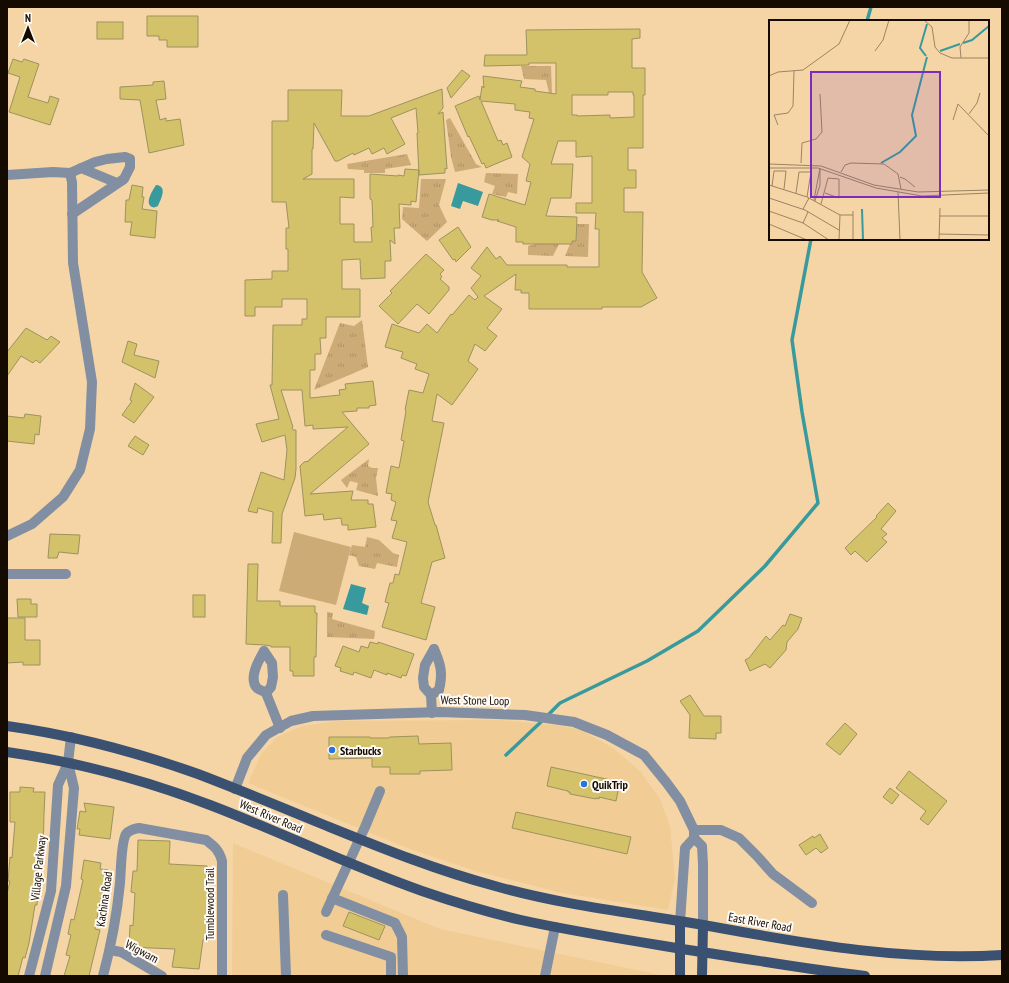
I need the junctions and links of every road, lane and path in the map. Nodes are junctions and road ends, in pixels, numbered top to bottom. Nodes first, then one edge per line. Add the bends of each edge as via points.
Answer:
1 (81, 168) junction
2 (70, 173) junction
3 (7, 175) edge
4 (117, 184) junction
5 (72, 214) junction
6 (7, 536) edge
7 (7, 574) edge
8 (66, 574) dead end
9 (266, 693) dead end
10 (431, 694) dead end
11 (432, 712) junction
12 (7, 726) edge
13 (280, 728) junction
14 (71, 737) junction
15 (7, 752) edge
16 (68, 763) junction
17 (235, 789) junction
18 (380, 791) dead end
19 (134, 828) joint
20 (694, 834) junction
21 (359, 840) junction
22 (349, 862) junction
23 (515, 892) joint
24 (283, 894) dead end
25 (332, 898) junction
26 (812, 903) dead end
27 (326, 912) dead end
28 (680, 922) junction
29 (703, 925) junction
30 (555, 927) junction
31 (326, 935) dead end
32 (681, 948) junction
33 (110, 950) junction
34 (702, 952) junction
35 (1002, 955) edge
36 (30, 976) edge
37 (45, 976) edge
38 (103, 976) edge
39 (162, 976) edge
40 (222, 976) edge
41 (286, 976) edge
42 (391, 976) edge
43 (403, 976) edge
44 (545, 976) edge
45 (680, 976) edge
46 (702, 976) edge
47 (865, 976) edge

1 - 2 street
1 - 4 street
1 - 4 street via 107,158 130,159 130,167 124,179
2 - 3 street
2 - 5 street
4 - 5 street
5 - 6 street via 73,263 92,382 90,428 80,470 63,497 32,524
7 - 8 street
9 - 13 street
10 - 11 street
11 - 13 street, West Stone Loop via 313,716 291,721
11 - 20 street, West Stone Loop via 525,715 574,722 607,735 644,755 680,801
12 - 14 main road, West River Road
13 - 17 street, West Stone Loop via 266,735 246,758
14 - 16 street, Village Parkway
14 - 17 main road, West River Road via 148,757
15 - 16 main road, West River Road
16 - 22 main road, West River Road via 176,793
16 - 36 street, Village Parkway via 58,785 51,891
16 - 37 street, Village Parkway via 74,788 66,886
17 - 21 main road, West River Road
18 - 21 street
19 - 33 street, Kachina Road via 126,834 124,842
19 - 40 street, Tumblewood Trail via 206,840 219,852 223,869
20 - 26 street via 721,830 738,838 773,874
20 - 28 street via 685,848
20 - 29 street, West Stone Loop via 702,846
21 - 22 street
21 - 23 main road, West River Road via 420,863
22 - 25 street
22 - 30 main road, West River Road via 482,910
23 - 28 main road, East River Road
24 - 41 street
25 - 27 street
25 - 43 street via 395,924 402,936
28 - 29 main road, East River Road
28 - 32 main road
29 - 34 main road
29 - 35 main road, East River Road via 811,944 919,956
30 - 32 main road
30 - 44 street
31 - 42 street via 391,957
32 - 34 main road
32 - 45 main road
33 - 38 street, Kachina Road
33 - 39 street, Wigwam via 121,952
34 - 46 main road
34 - 47 main road

